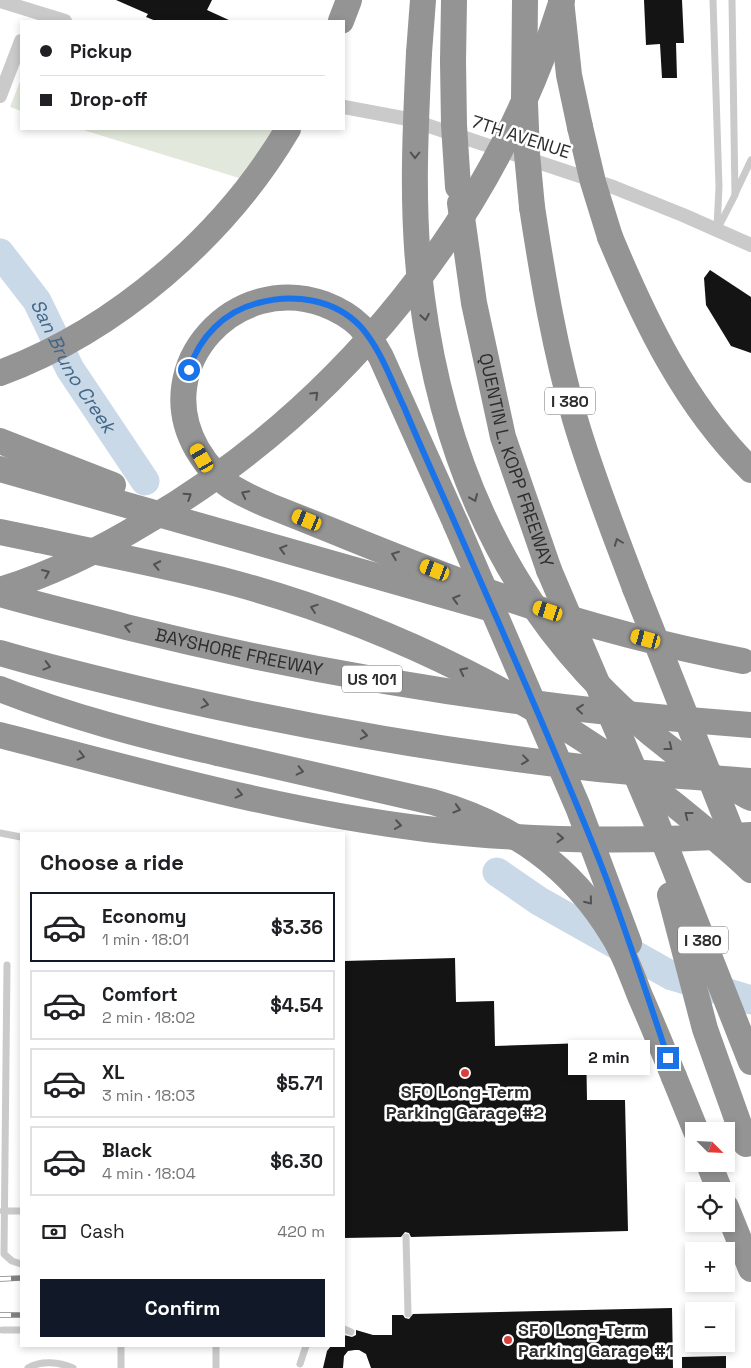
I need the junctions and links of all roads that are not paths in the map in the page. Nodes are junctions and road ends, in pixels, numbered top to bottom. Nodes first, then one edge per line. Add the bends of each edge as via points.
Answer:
1 (0, 0) edge
2 (349, 0) edge
3 (423, 0) edge
4 (454, 0) edge
5 (525, 0) edge
6 (562, 0) edge
7 (713, 0) edge
8 (732, 0) edge
9 (32, 11) edge
10 (62, 20) edge
11 (341, 20) edge
12 (20, 45) edge
13 (0, 96) edge
14 (345, 107) edge
15 (287, 130) edge
16 (751, 160) edge
17 (735, 195) junction
18 (717, 230) junction
19 (751, 245) edge
20 (0, 373) edge
21 (0, 441) edge
22 (0, 469) edge
23 (751, 470) edge
24 (176, 518) junction
25 (0, 532) edge
26 (0, 592) edge
27 (0, 653) edge
28 (747, 662) edge
29 (0, 689) edge
30 (679, 697) junction
31 (751, 725) edge
32 (0, 736) edge
33 (751, 781) edge
34 (751, 798) edge
35 (655, 819) junction
36 (0, 833) edge
37 (751, 835) edge
38 (20, 837) edge
39 (751, 856) edge
40 (751, 870) edge
41 (751, 880) edge
42 (7, 965) dead end
43 (751, 1062) edge
44 (674, 1077) junction
45 (692, 1122) edge
46 (748, 1151) edge
47 (4, 1211) junction
48 (20, 1211) edge
49 (735, 1229) edge
50 (406, 1237) dead end
51 (20, 1264) edge
52 (751, 1269) edge
53 (408, 1314) dead end
54 (2, 1330) dead end
55 (20, 1330) edge
56 (121, 1347) edge
57 (216, 1347) edge
58 (306, 1347) edge
59 (300, 1364) dead end
60 (28, 1368) edge
61 (73, 1368) edge
62 (121, 1368) edge
63 (216, 1368) edge

1 - 9 street
2 - 11 highway
3 -> 34 highway, bridge via 415,133 415,194 422,297 443,404 474,500 527,597 593,680 629,715 674,751
4 - 35 highway, QUENTIN L. KOPP FREEWAY / I 380, bridge via 454,125 458,187 474,303 503,437 549,570
30 -> 5 highway, I 380, bridge via 591,470 575,419 550,312 532,207 527,154
6 - 23 highway, bridge via 569,75 593,182 610,237 660,347 686,389
26 -> 6 highway, bridge via 103,547 190,495 300,410 348,362 415,284 472,199 520,108
7 - 18 lane via 719,188
8 - 17 lane
9 - 10 street
12 - 13 street
14 - 18 street, 7TH AVENUE via 408,119 613,187
15 - 20 highway via 256,177 220,220 176,264 99,322 49,352
16 - 17 lane
17 - 18 lane
18 - 19 street, 7TH AVENUE
21 - 24 highway via 113,485
22 - 24 highway
28 -> 24 highway via 633,643 533,620
40 -> 25 highway, bridge via 651,787 599,750 495,688 391,637 236,583
31 -> 26 highway, BAYSHORE FREEWAY / US 101 via 567,708 369,678 186,642
27 -> 33 highway via 210,705 383,739 592,768
28 -> 44 highway, bridge via 616,631 515,600 270,506 232,487 202,458 185,418 185,380 202,342 233,312 273,298 293,297 312,300 346,315 359,325 381,357 456,524 549,740 602,868
29 -> 44 highway, bridge via 115,728 433,802 463,810 498,826 540,853 580,890 615,938
30 - 39 highway, bridge
30 - 41 highway, I 380, bridge
32 -> 37 highway via 293,807 426,829 621,840
35 - 43 highway, QUENTIN L. KOPP FREEWAY / I 380, bridge
35 - 46 highway, bridge via 659,852 705,1029
36 - 38 lane
42 - 47 lane
44 - 45 highway
47 - 48 lane
47 - 51 lane via 4,1254
49 - 52 highway
50 - 53 lane
54 - 55 lane
56 - 62 lane
57 - 63 lane
58 - 59 lane
60 - 61 lane via 36,1363 63,1363

